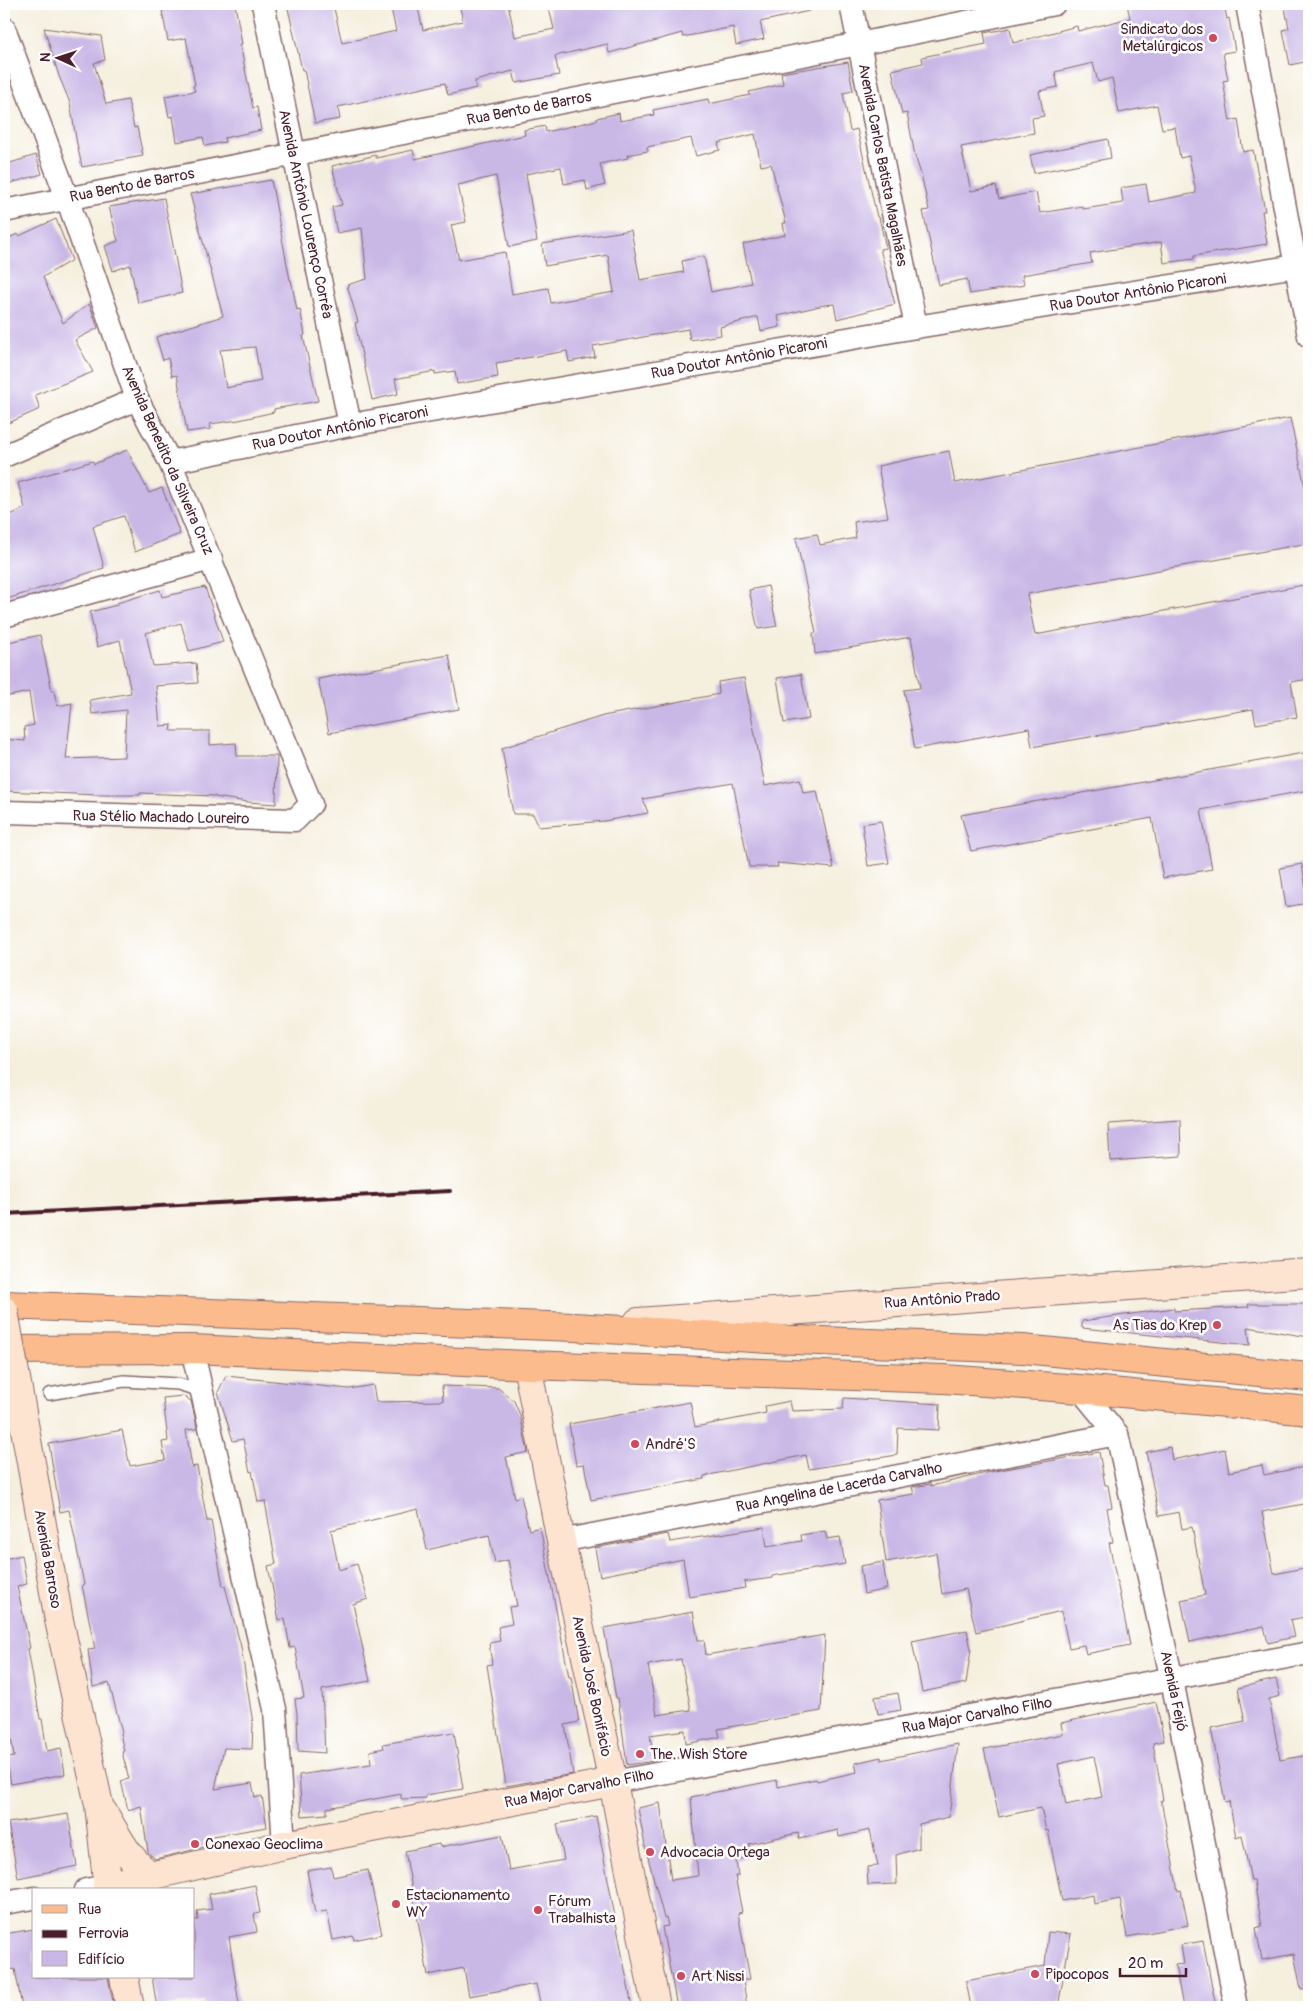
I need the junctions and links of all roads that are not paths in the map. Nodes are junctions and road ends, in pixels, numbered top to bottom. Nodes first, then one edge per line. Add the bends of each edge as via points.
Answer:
1 (264, 4) edge
2 (851, 4) edge
3 (1054, 4) edge
4 (1247, 4) edge
5 (4, 28) edge
6 (859, 44) junction
7 (293, 153) junction
8 (67, 198) junction
9 (4, 211) edge
10 (1303, 265) edge
11 (916, 327) junction
12 (1309, 336) edge
13 (137, 399) junction
14 (350, 425) junction
15 (4, 456) edge
16 (170, 462) junction
17 (212, 560) junction
18 (4, 616) edge
19 (312, 804) joint
20 (4, 812) edge
21 (1309, 1274) edge
22 (4, 1305) edge
23 (4, 1311) edge
24 (574, 1328) junction
25 (192, 1349) junction
26 (4, 1350) edge
27 (527, 1365) junction
28 (1309, 1377) edge
29 (1080, 1388) junction
30 (201, 1391) junction
31 (50, 1394) dead end
32 (1309, 1411) edge
33 (1117, 1434) junction
34 (561, 1541) junction
35 (1309, 1653) edge
36 (1172, 1680) junction
37 (613, 1782) junction
38 (99, 1805) junction
39 (284, 1845) junction
40 (152, 1877) junction
41 (100, 1888) edge
42 (104, 1888) edge
43 (32, 1898) edge
44 (4, 1903) edge
45 (124, 1978) edge
46 (130, 2007) edge
47 (656, 2007) edge
48 (1236, 2007) edge

1 - 7 street, Avenida Antônio Lourenço Corrêa
2 - 6 street, Avenida Carlos Batista Magalhães
3 - 6 street, Rua Bento de Barros
4 - 10 street
5 - 8 street, Avenida Benedito da Silveira Cruz
6 - 7 street, Rua Bento de Barros
6 - 11 street, Avenida Carlos Batista Magalhães
7 - 8 street, Rua Bento de Barros
7 - 14 street, Avenida Antônio Lourenço Corrêa
8 - 9 street, Rua Bento de Barros
8 - 13 street, Avenida Benedito da Silveira Cruz
10 - 11 street, Rua Doutor Antônio Picaroni
10 - 12 street
11 - 14 street, Rua Doutor Antônio Picaroni
13 - 15 street
13 - 16 street, Avenida Benedito da Silveira Cruz
14 - 16 street, Rua Doutor Antônio Picaroni
16 - 17 street, Avenida Benedito da Silveira Cruz
17 - 18 street
17 - 19 street, Avenida Benedito da Silveira Cruz
19 - 20 street, Rua Stélio Machado Loureiro via 295,820
21 - 24 street, Rua Antônio Prado
22 - 24 main road
23 - 38 street, Avenida Barroso, bridge via 59,1620
24 - 28 main road via 770,1340 1023,1349
25 - 26 main road
25 - 27 main road
25 - 30 street
27 - 29 main road via 944,1379
27 - 34 street, Avenida José Bonifácio
29 - 32 main road
29 - 33 street, Avenida Feijó
30 - 31 lane via 178,1384 124,1381
30 - 39 street via 275,1709
33 - 34 street, Rua Angelina de Lacerda Carvalho
33 - 36 street, Avenida Feijó
34 - 37 street, Avenida José Bonifácio
35 - 36 street, Rua Major Carvalho Filho
36 - 37 street, Rua Major Carvalho Filho
36 - 48 street, Avenida Feijó
37 - 39 street, Rua Major Carvalho Filho
37 - 47 street, Avenida José Bonifácio
38 - 40 street, Avenida Barroso via 126,1852
38 - 41 street, Avenida Barroso
39 - 40 street, Rua Major Carvalho Filho
40 - 42 street, Rua Major Carvalho Filho
43 - 44 street
45 - 46 street

